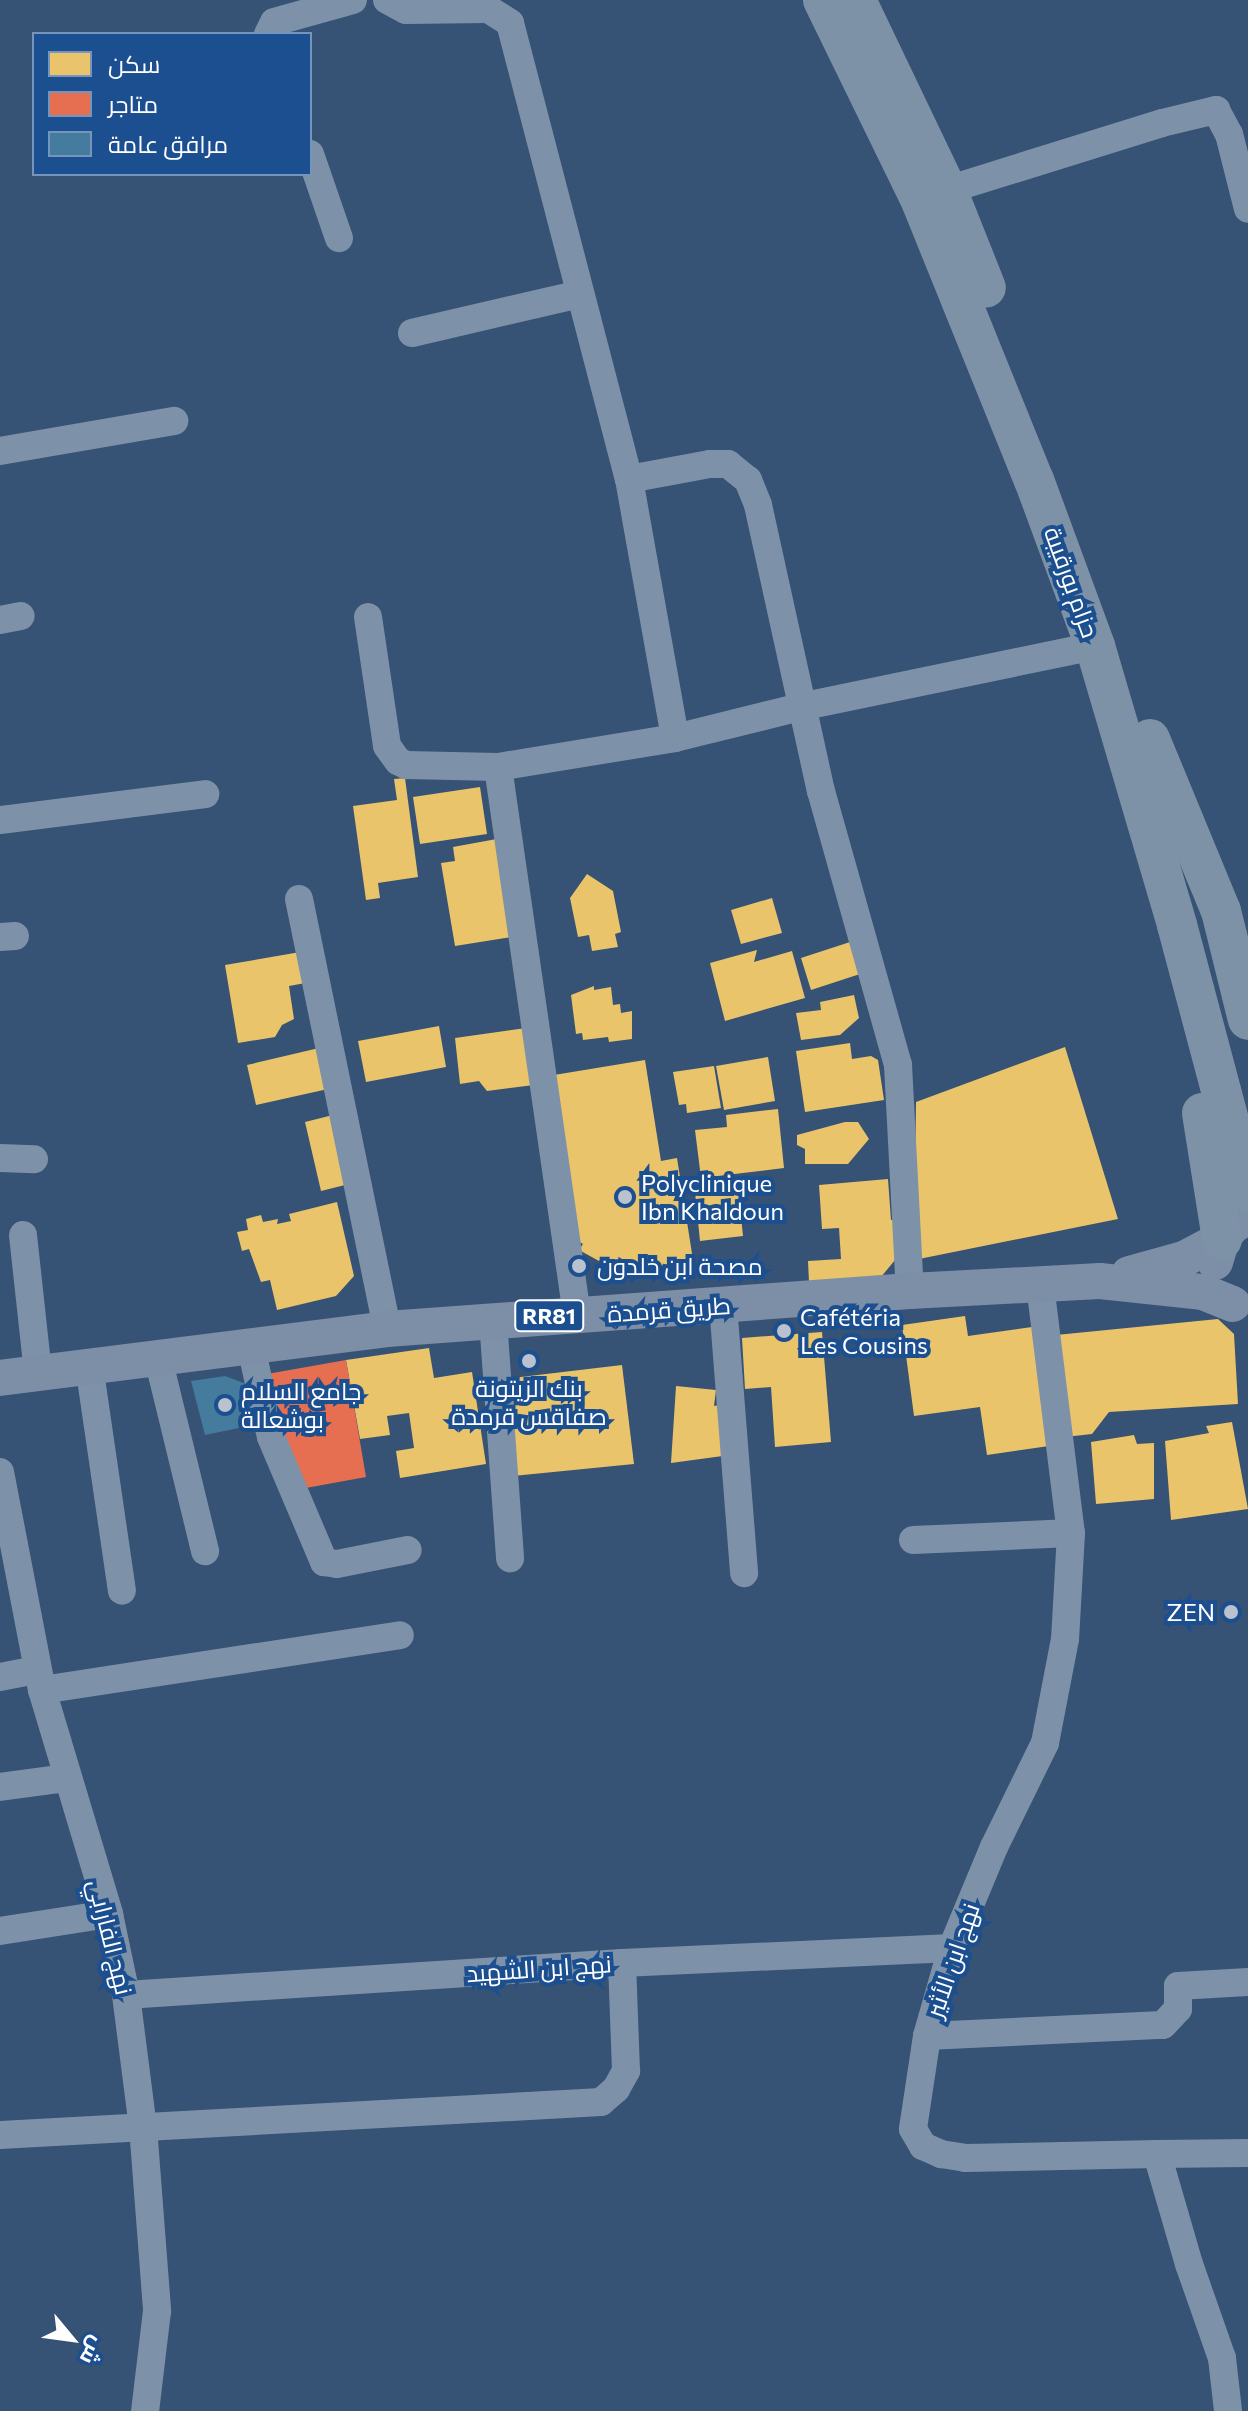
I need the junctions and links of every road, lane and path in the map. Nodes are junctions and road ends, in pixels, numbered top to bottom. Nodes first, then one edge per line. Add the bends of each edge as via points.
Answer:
1 (353, 0) edge
2 (387, 0) edge
3 (823, 0) edge
4 (856, 0) edge
5 (269, 32) edge
6 (312, 160) edge
7 (947, 190) junction
8 (1248, 209) edge
9 (339, 238) dead end
10 (580, 294) junction
11 (412, 333) dead end
12 (174, 421) dead end
13 (0, 451) edge
14 (629, 479) junction
15 (368, 617) dead end
16 (1095, 646) junction
17 (800, 707) junction
18 (675, 738) junction
19 (1139, 746) junction
20 (498, 767) junction
21 (205, 794) dead end
22 (0, 820) edge
23 (299, 899) dead end
24 (1189, 921) junction
25 (1242, 971) edge
26 (1248, 1020) edge
27 (1248, 1099) edge
28 (0, 1158) edge
29 (34, 1159) dead end
30 (1248, 1191) edge
31 (1235, 1228) edge
32 (23, 1235) dead end
33 (1100, 1281) junction
34 (1040, 1285) junction
35 (910, 1291) junction
36 (723, 1305) junction
37 (1243, 1313) edge
38 (577, 1315) junction
39 (493, 1320) junction
40 (387, 1329) junction
41 (251, 1347) junction
42 (158, 1358) junction
43 (89, 1365) junction
44 (38, 1372) junction
45 (0, 1378) edge
46 (0, 1472) edge
47 (1071, 1533) junction
48 (913, 1540) dead end
49 (408, 1550) dead end
50 (205, 1551) dead end
51 (510, 1558) dead end
52 (744, 1573) dead end
53 (122, 1591) dead end
54 (400, 1635) dead end
55 (0, 1677) edge
56 (40, 1680) junction
57 (67, 1778) junction
58 (0, 1787) edge
59 (109, 1914) junction
60 (0, 1931) edge
61 (952, 1948) junction
62 (622, 1963) junction
63 (1248, 1982) edge
64 (126, 1995) junction
65 (927, 2036) junction
66 (143, 2127) junction
67 (0, 2135) edge
68 (1248, 2153) edge
69 (1157, 2154) junction
70 (1235, 2356) edge
71 (145, 2411) edge
72 (1228, 2411) edge

1 - 5 street via 274,22
2 - 10 street via 406,10 488,9 510,23
3 - 16 highway, حزام بورقيبة via 921,201
4 - 7 highway, حزام بورقيبة
6 - 9 street
7 - 8 street via 1216,110 1229,134
7 - 19 highway, حزام بورقيبة via 1120,638
10 - 11 street
10 - 14 street
12 - 13 street
14 - 17 street via 728,464 748,480 758,505
14 - 18 street
15 - 20 street via 387,746 398,761
16 - 17 street
16 - 19 highway, حزام بورقيبة
17 - 18 street
17 - 35 street via 898,1065
18 - 20 street
19 - 24 highway, حزام بورقيبة
19 - 25 highway via 1221,911
19 - 31 highway via 1159,933 1215,1178
20 - 38 street
21 - 22 street
23 - 40 street
24 - 27 highway, حزام بورقيبة
24 - 30 highway, حزام بورقيبة
25 - 26 highway
28 - 29 street
31 - 33 main road, طريق قرمدة / RR81 via 1184,1259
31 - 37 main road, RR81 via 1216,1252 1217,1280
32 - 44 street
33 - 34 main road, طريق قرمدة / RR81
33 - 37 main road, طريق قرمدة / RR81 via 1203,1292
34 - 35 main road, طريق قرمدة / RR81
34 - 47 street, نهج ابن الأثير
35 - 36 main road, طريق قرمدة / RR81
36 - 38 main road, طريق قرمدة / RR81
36 - 52 street
38 - 39 main road, طريق قرمدة / RR81
39 - 40 main road, طريق قرمدة / RR81
39 - 51 street
40 - 41 main road, طريق قرمدة / RR81
41 - 42 main road, طريق قرمدة / RR81
41 - 49 street via 271,1437 324,1562
42 - 43 main road, طريق قرمدة / RR81
42 - 50 street
43 - 44 main road, طريق قرمدة / RR81
43 - 53 street
44 - 45 main road, طريق قرمدة / RR81
46 - 56 street, نهج الفارابي
47 - 48 street
47 - 61 street, نهج ابن الأثير via 1065,1639 1045,1743
54 - 56 street
55 - 56 street
56 - 57 street, نهج الفارابي
57 - 58 street
57 - 59 street, نهج الفارابي
59 - 60 street
59 - 64 street, نهج الفارابي
61 - 62 street, نهج ابن الشهيد
61 - 65 street, نهج ابن الأثير
62 - 64 street, نهج ابن الشهيد
62 - 66 street via 626,2071 601,2102
63 - 65 street via 1178,1986 1178,2009 1163,2025
64 - 66 street, نهج الفارابي
65 - 69 street, نهج ابن الأثير via 913,2114 913,2129 923,2146 965,2158
66 - 67 street
66 - 71 street, نهج الفارابي via 157,2311
68 - 69 street
69 - 70 street via 1189,2264
70 - 72 street

